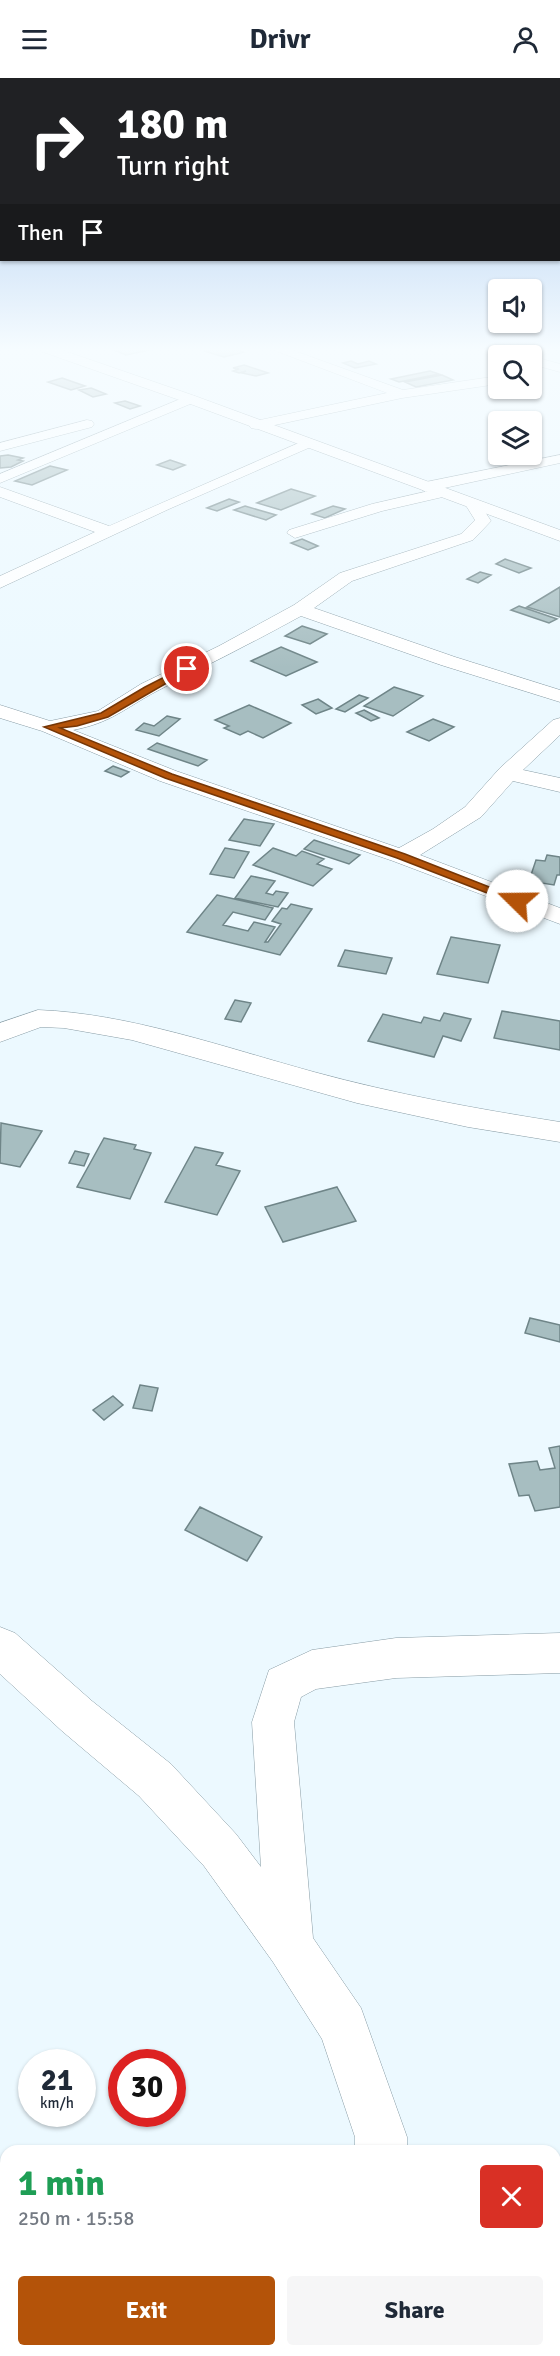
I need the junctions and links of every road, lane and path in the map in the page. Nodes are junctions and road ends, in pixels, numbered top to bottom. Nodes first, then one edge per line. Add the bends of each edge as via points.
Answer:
1 (52, 455) edge
2 (280, 455) edge
3 (341, 455) edge
4 (560, 459) edge
5 (0, 479) edge
6 (426, 487) junction
7 (0, 492) edge
8 (442, 493) junction
9 (22, 501) junction
10 (473, 504) junction
11 (0, 507) edge
12 (111, 532) junction
13 (295, 533) dead end
14 (560, 536) edge
15 (0, 583) edge
16 (300, 609) junction
17 (560, 696) edge
18 (0, 711) edge
19 (560, 724) edge
20 (49, 727) junction
21 (508, 773) junction
22 (560, 785) edge
23 (401, 856) junction
24 (560, 917) edge
25 (0, 1033) edge
26 (560, 1132) edge
27 (0, 1647) edge
28 (560, 1653) edge
29 (290, 1945) junction
30 (381, 2145) edge

1 - 5 street
2 - 12 street
3 - 6 highway
4 - 6 street
6 - 8 highway
7 - 9 street
8 - 10 highway
8 - 13 street via 378,507
9 - 11 street
9 - 12 street
10 - 14 highway
10 - 16 street via 483,521 467,537 346,577
12 - 15 street
16 - 17 street
16 - 20 street via 148,688 105,715
18 - 20 street
19 - 21 street
20 - 23 street via 168,776
21 - 22 street
21 - 23 street via 473,812
23 - 24 street
25 - 26 street via 38,1018 64,1019 134,1032 357,1093
27 - 29 street via 155,1780 220,1850
28 - 29 street via 396,1658 312,1670 284,1684 273,1722
29 - 30 street via 343,2026

